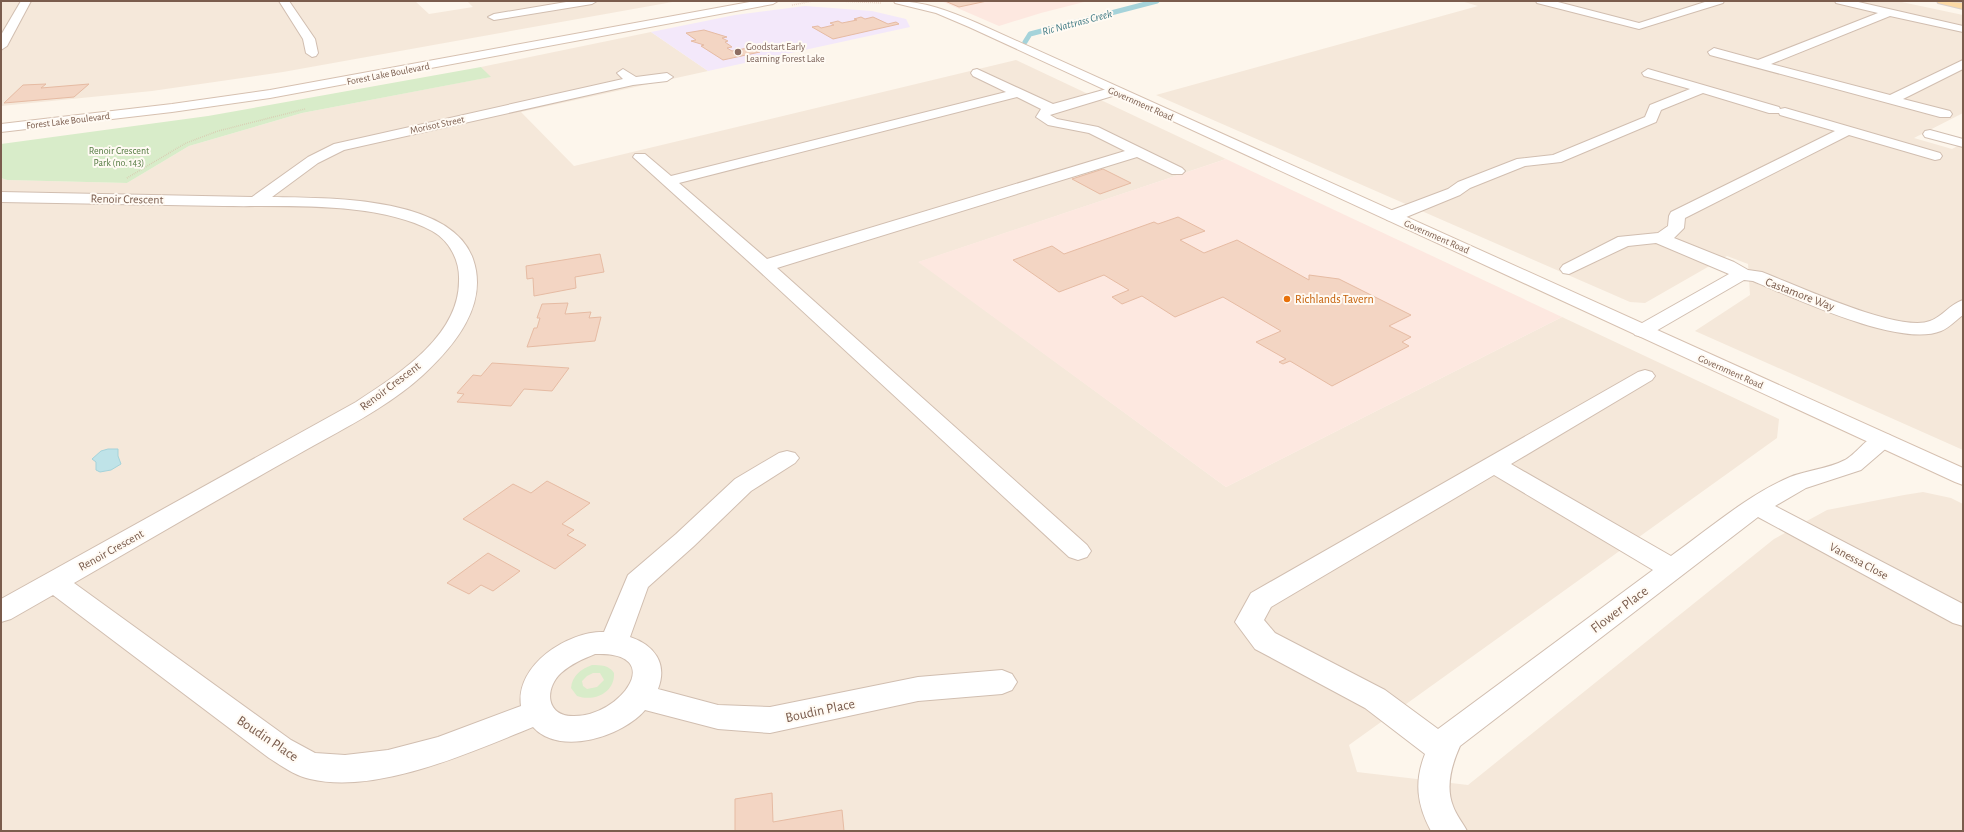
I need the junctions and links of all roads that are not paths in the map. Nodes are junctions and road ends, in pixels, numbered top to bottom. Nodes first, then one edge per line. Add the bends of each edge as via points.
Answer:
1 (26, 1) edge
2 (284, 1) edge
3 (592, 1) edge
4 (721, 1) edge
5 (773, 1) edge
6 (904, 1) edge
7 (1541, 1) edge
8 (1719, 1) edge
9 (1840, 1) edge
10 (1942, 1) edge
11 (1963, 6) edge
12 (483, 9) dead end
13 (1890, 12) junction
14 (494, 18) junction
15 (506, 28) dead end
16 (1963, 29) edge
17 (1, 46) edge
18 (1714, 52) dead end
19 (312, 53) dead end
20 (1759, 64) junction
21 (1963, 64) edge
22 (977, 73) dead end
23 (1648, 73) dead end
24 (667, 77) dead end
25 (1703, 89) junction
26 (1114, 91) junction
27 (1019, 93) junction
28 (1892, 99) junction
29 (1052, 109) junction
30 (1945, 114) dead end
31 (1, 116) edge
32 (1, 128) edge
33 (1848, 130) junction
34 (1930, 134) dead end
35 (1963, 143) edge
36 (1138, 152) junction
37 (1935, 156) dead end
38 (640, 157) dead end
39 (1177, 170) dead end
40 (668, 181) junction
41 (1, 197) edge
42 (256, 202) junction
43 (1393, 216) junction
44 (1658, 238) junction
45 (764, 266) junction
46 (1569, 269) dead end
47 (1744, 275) junction
48 (1963, 306) edge
49 (1642, 331) junction
50 (1645, 376) dead end
51 (1882, 440) junction
52 (787, 458) dead end
53 (1493, 464) junction
54 (1963, 477) edge
55 (1756, 506) junction
56 (1078, 551) dead end
57 (1672, 569) junction
58 (54, 582) junction
59 (1, 612) edge
60 (1963, 616) edge
61 (614, 643) junction
62 (1002, 682) dead end
63 (639, 696) junction
64 (539, 712) junction
65 (1442, 750) junction
66 (1450, 831) edge

1 - 17 street
2 - 19 street via 309,39
3 - 14 street
4 - 31 street, Forest Lake Boulevard via 273,82 100,106
5 - 32 street, Forest Lake Boulevard via 277,92 165,109
6 - 26 street, Government Road via 940,11
7 - 8 street via 1639,26
9 - 13 street
10 - 11 main road
12 - 14 street
13 - 16 street
13 - 20 street
14 - 15 street
18 - 20 street
20 - 28 street
21 - 28 street
22 - 27 street
23 - 25 street
24 - 42 street, Morisot Street via 628,77 340,147 313,160
25 - 33 street
25 - 43 street via 1655,108 1651,119 1571,153 1556,159 1522,162
26 - 29 street
26 - 43 street, Government Road
27 - 29 street
27 - 40 street
28 - 30 street
29 - 36 street via 1044,113 1043,117 1046,120 1093,130
33 - 37 street
33 - 44 street via 1677,216 1676,228 1666,236
34 - 35 street
36 - 39 street
36 - 45 street
38 - 40 street
40 - 45 street
41 - 42 street, Renoir Crescent
42 - 58 street, Renoir Crescent via 328,203 369,207 408,215 438,227 459,246 469,268 467,300 456,326 415,371 364,408
43 - 49 street, Government Road
44 - 46 street via 1624,241
44 - 47 street, Castamore Way
45 - 56 street
47 - 48 street, Castamore Way via 1756,276 1867,320 1907,329 1935,327
47 - 49 street via 1736,277
49 - 51 street, Government Road
50 - 53 street
51 - 54 street, Government Road
51 - 55 street, Flower Place via 1852,465 1798,483
52 - 61 street via 743,485 637,582
53 - 57 street
53 - 65 street via 1260,600 1249,622 1265,642 1375,699
55 - 57 street, Flower Place
55 - 60 street, Vanessa Close
57 - 65 street, Flower Place via 1449,737
58 - 59 street, Renoir Crescent
58 - 64 street, Boudin Place via 280,749 310,766 345,769 388,764 441,750
61 - 63 street via 633,649 641,655 646,664 645,685
61 - 64 street via 596,643 560,657 547,669 538,684 535,699
62 - 63 street, Boudin Place via 918,690 770,720 718,717
63 - 64 street via 628,709 613,719 577,729 548,722
65 - 66 street, Flower Place via 1436,764 1433,792 1440,817

